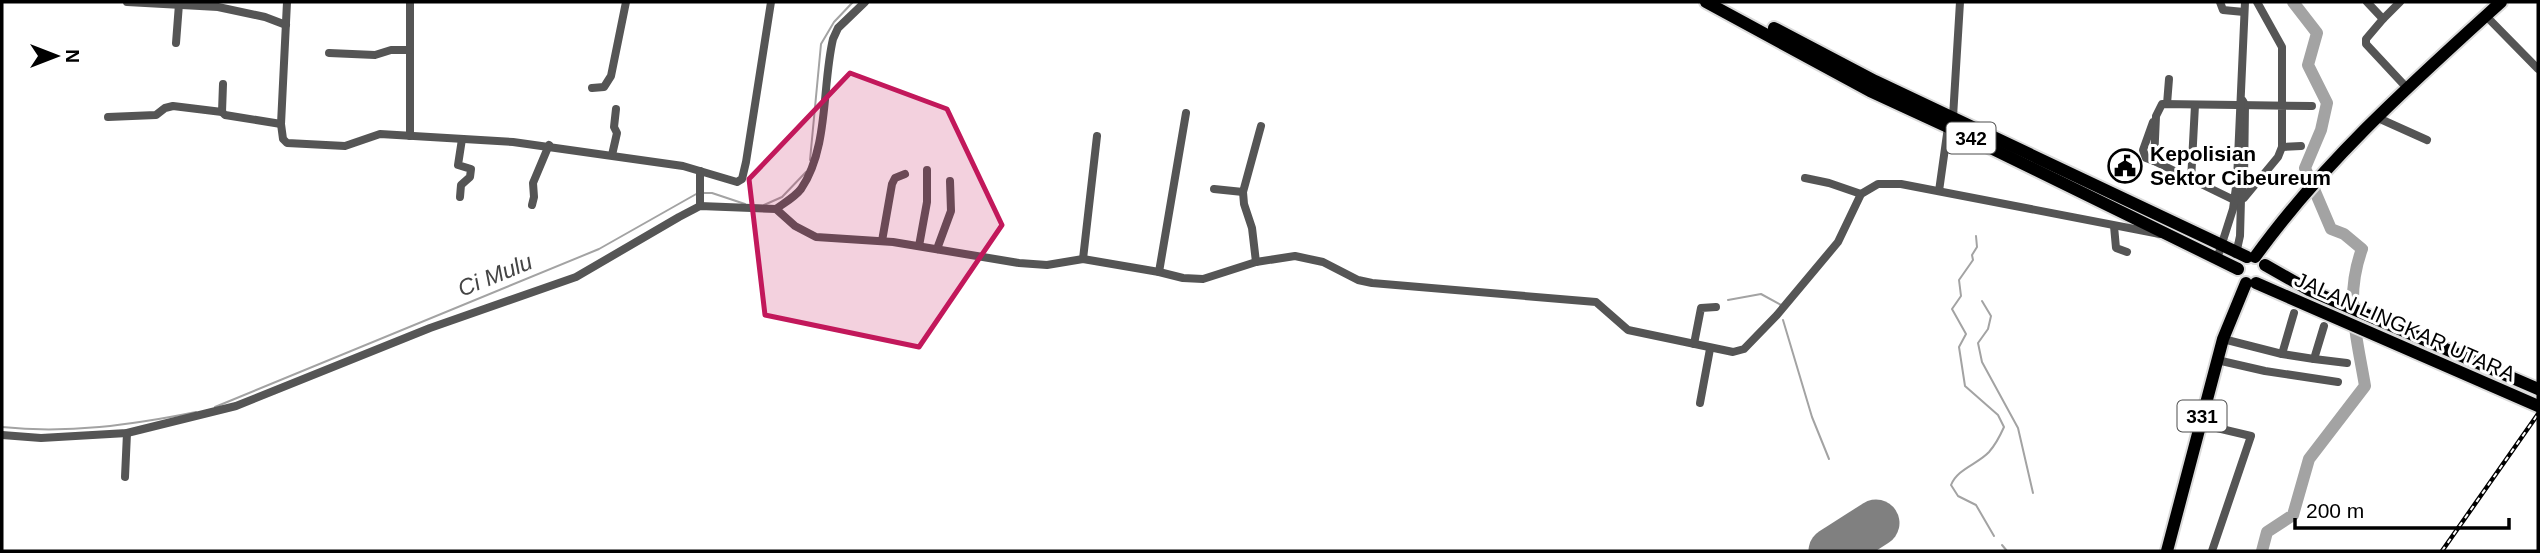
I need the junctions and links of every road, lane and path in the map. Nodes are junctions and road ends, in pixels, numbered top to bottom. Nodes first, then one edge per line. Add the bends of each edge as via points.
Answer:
1 (127, 2) edge
2 (287, 2) edge
3 (410, 2) edge
4 (626, 2) edge
5 (771, 2) edge
6 (865, 2) edge
7 (1706, 2) edge
8 (1724, 2) edge
9 (1960, 2) edge
10 (2220, 2) edge
11 (2245, 2) edge
12 (2257, 2) edge
13 (2368, 2) edge
14 (2400, 2) edge
15 (2501, 2) edge
16 (179, 4) junction
17 (2244, 12) junction
18 (2486, 16) junction
19 (2383, 19) junction
20 (286, 25) junction
21 (176, 43) dead end
22 (409, 50) junction
23 (329, 53) dead end
24 (2538, 69) edge
25 (2169, 79) dead end
26 (223, 84) dead end
27 (1873, 86) junction
28 (592, 88) dead end
29 (2407, 88) junction
30 (2242, 103) junction
31 (2167, 104) junction
32 (2194, 105) junction
33 (2282, 106) junction
34 (2312, 106) dead end
35 (616, 109) dead end
36 (222, 112) junction
37 (1186, 113) dead end
38 (108, 117) dead end
39 (2378, 118) junction
40 (1951, 122) junction
41 (281, 124) junction
42 (1261, 126) dead end
43 (410, 136) junction
44 (1097, 136) dead end
45 (462, 139) junction
46 (2427, 139) dead end
47 (549, 145) junction
48 (2301, 146) dead end
49 (2282, 147) junction
50 (612, 155) junction
51 (2024, 159) junction
52 (927, 170) dead end
53 (700, 171) junction
54 (905, 174) dead end
55 (1805, 178) dead end
56 (2240, 180) junction
57 (2259, 180) junction
58 (950, 181) dead end
59 (2192, 181) junction
60 (1214, 189) dead end
61 (1939, 191) junction
62 (1243, 192) junction
63 (1861, 194) junction
64 (460, 197) dead end
65 (2237, 200) junction
66 (532, 205) dead end
67 (700, 206) junction
68 (776, 209) junction
69 (2114, 226) junction
70 (2169, 236) junction
71 (881, 241) junction
72 (919, 246) junction
73 (2221, 246) junction
74 (937, 249) junction
75 (2127, 252) dead end
76 (2251, 258) junction
77 (1083, 259) junction
78 (2217, 259) junction
79 (1256, 262) junction
80 (2234, 268) junction
81 (1159, 271) junction
82 (2251, 283) junction
83 (1716, 307) dead end
84 (2294, 313) dead end
85 (2330, 323) junction
86 (2223, 339) junction
87 (2421, 340) junction
88 (1694, 344) junction
89 (1710, 349) junction
90 (2414, 353) junction
91 (2282, 354) junction
92 (2314, 359) junction
93 (2217, 360) junction
94 (2347, 363) dead end
95 (2338, 382) dead end
96 (2538, 389) edge
97 (1700, 403) dead end
98 (2535, 405) edge
99 (2200, 424) junction
100 (127, 433) junction
101 (2, 435) edge
102 (125, 477) dead end
103 (2167, 551) edge
104 (2212, 551) edge

1 - 16 street
2 - 20 street
3 - 22 street
4 - 28 street via 610,81
5 - 53 street via 743,177 737,182
6 - 68 street via 833,38 821,138 807,178 796,194
7 - 27 main road, 342
8 - 27 main road, 342
9 - 40 street
10 - 17 street via 2222,10
11 - 17 street
12 - 33 street via 2282,47
13 - 19 street
14 - 19 street
15 - 18 main road
16 - 20 street via 233,9
16 - 21 street
17 - 30 street
18 - 24 street
18 - 29 main road
19 - 29 street via 2365,43
20 - 41 street
22 - 23 street via 375,55
22 - 43 street
25 - 31 street
26 - 36 street
27 - 40 main road, 342
29 - 39 main road
30 - 32 street
30 - 33 street
30 - 56 street
31 - 32 street
31 - 59 street via 2160,105 2156,116 2154,161
32 - 59 street
33 - 34 street
33 - 49 street
35 - 50 street
36 - 38 street via 173,106 156,115
36 - 41 street
37 - 81 street
39 - 46 street
39 - 76 main road via 2305,193
40 - 51 main road, 342
40 - 61 street
41 - 43 street via 283,139 292,143 345,146 375,134
42 - 62 street
43 - 45 street
44 - 77 street
45 - 47 street
45 - 64 street via 458,165 471,169
47 - 50 street
47 - 66 street via 533,183
48 - 49 street
49 - 57 street
50 - 53 street
51 - 70 main road, 342
51 - 73 main road, 342
52 - 72 street
53 - 67 street
54 - 71 street via 891,184
55 - 63 street
56 - 57 street
56 - 65 street
57 - 65 street
58 - 74 street via 951,211
59 - 65 street
60 - 62 street
61 - 63 street via 1883,183
61 - 69 street
62 - 79 street
63 - 89 street via 1838,242 1777,315 1741,351
65 - 73 street
65 - 76 street via 2240,236
67 - 68 street
67 - 100 street via 576,277 430,328 236,406
68 - 71 street via 816,237
69 - 70 street
69 - 75 street via 2116,248
70 - 78 main road, 342
71 - 72 street
72 - 74 street
73 - 76 main road, 342
73 - 78 street
74 - 77 street via 1047,265
76 - 80 main road
76 - 82 main road via 2263,277
76 - 87 main road, JALAN LINGKAR UTARA via 2309,290
77 - 81 street
78 - 80 main road, 342
79 - 81 street via 1210,278 1183,278
79 - 88 street via 1308,257 1372,283 1596,302 1628,330
80 - 82 main road
82 - 85 main road, JALAN LINGKAR UTARA
82 - 86 main road, 331
83 - 88 street via 1701,308
84 - 91 street
85 - 90 main road, JALAN LINGKAR UTARA via 2370,333
85 - 92 street
86 - 91 street
86 - 93 main road, 331
87 - 90 main road
87 - 96 main road, JALAN LINGKAR UTARA
88 - 89 street
89 - 97 street
90 - 98 main road, JALAN LINGKAR UTARA
91 - 92 street
92 - 94 street
93 - 95 street
93 - 99 main road, 331
99 - 103 main road, 331
99 - 104 street via 2251,436
100 - 101 street via 41,438
100 - 102 street

